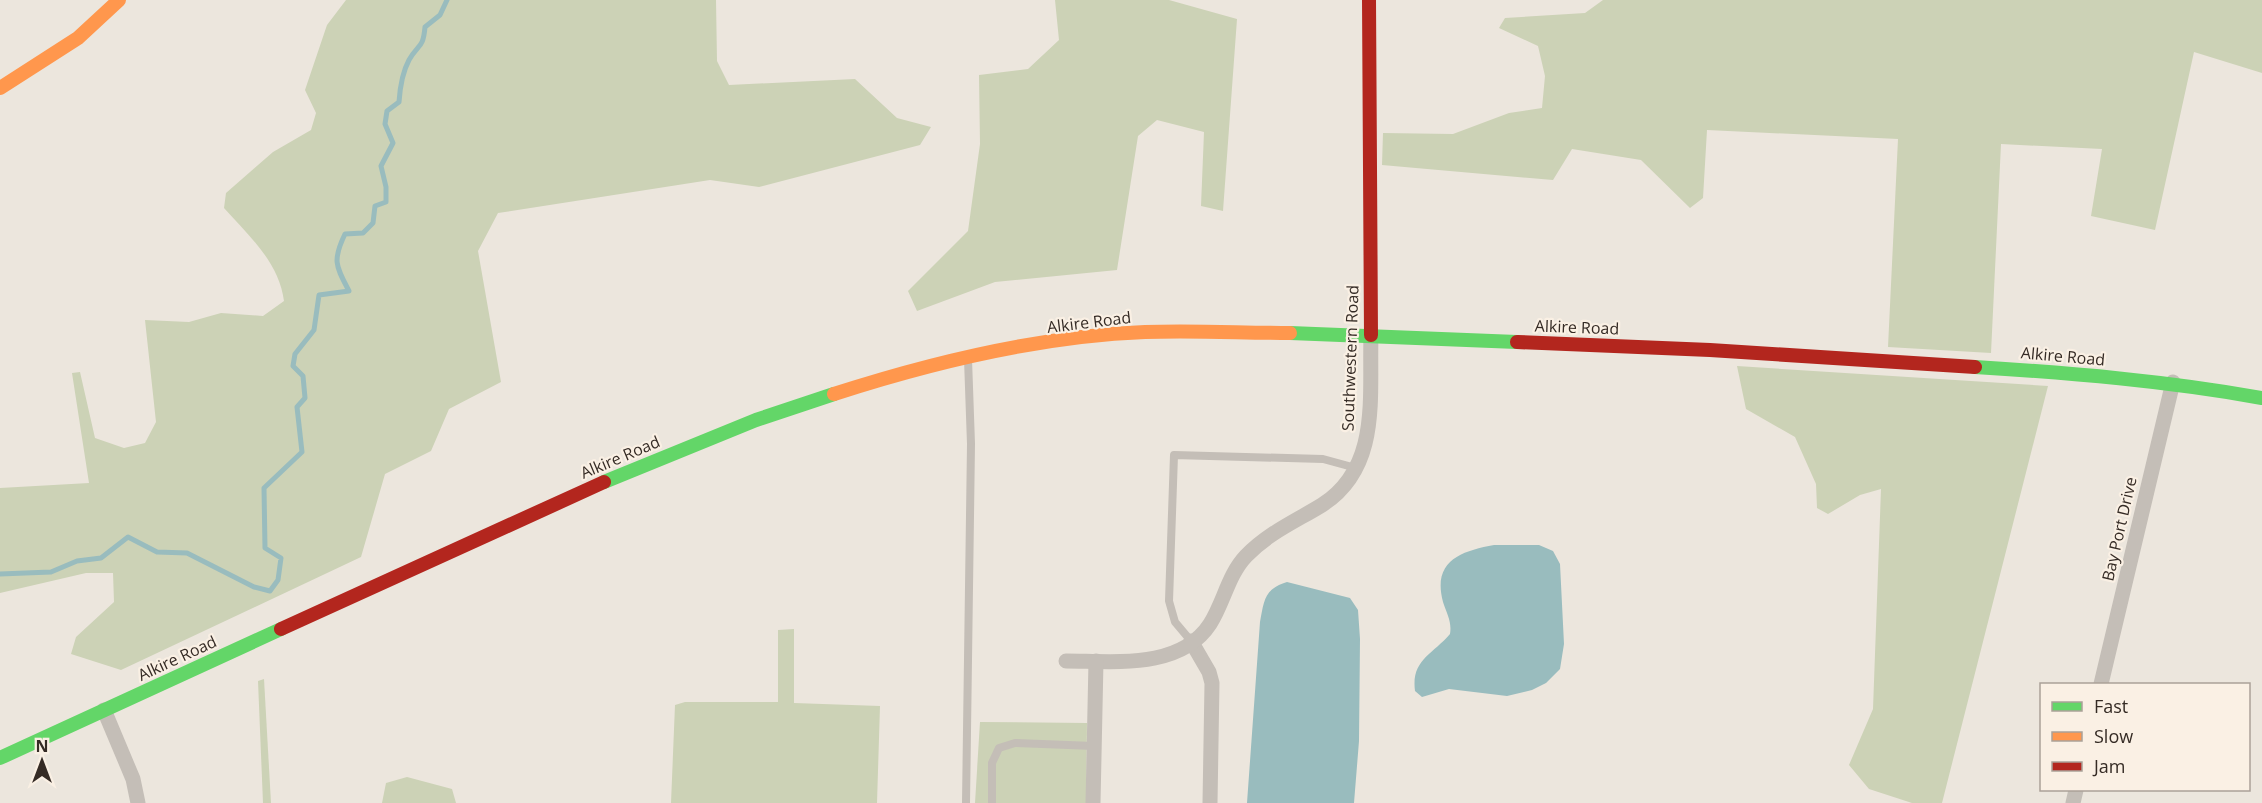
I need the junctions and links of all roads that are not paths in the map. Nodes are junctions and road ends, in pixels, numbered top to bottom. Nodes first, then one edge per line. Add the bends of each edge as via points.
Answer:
1 (119, 0) edge
2 (1370, 0) edge
3 (0, 88) edge
4 (1371, 335) junction
5 (968, 357) junction
6 (2173, 382) junction
7 (2262, 398) edge
8 (1358, 469) junction
9 (1191, 641) junction
10 (1066, 661) dead end
11 (1096, 661) junction
12 (2101, 683) edge
13 (104, 710) junction
14 (1094, 746) junction
15 (0, 758) edge
16 (138, 803) edge
17 (966, 803) edge
18 (992, 803) edge
19 (1093, 803) edge
20 (1210, 803) edge

1 - 3 main road via 56,53
2 - 4 main road, Southwestern Road
4 - 5 main road, Alkire Road via 1144,332
4 - 6 main road, Alkire Road via 1790,354
4 - 8 street, Southwestern Road via 1365,446
5 - 13 main road, Alkire Road via 812,401 672,453
5 - 17 lane via 971,444
6 - 7 main road, Alkire Road
6 - 12 street, Bay Port Drive
8 - 9 street, Southwestern Road via 1346,487 1331,499 1281,528 1245,557 1233,573 1210,623
8 - 9 lane via 1323,459 1174,454 1169,601 1175,622
9 - 11 street, Southwestern Road via 1154,658
9 - 20 street via 1212,683
10 - 11 street, Southwestern Road
11 - 14 street
13 - 15 main road, Alkire Road
13 - 16 street via 124,754
14 - 18 lane via 1015,743 999,748 992,763
14 - 19 street

